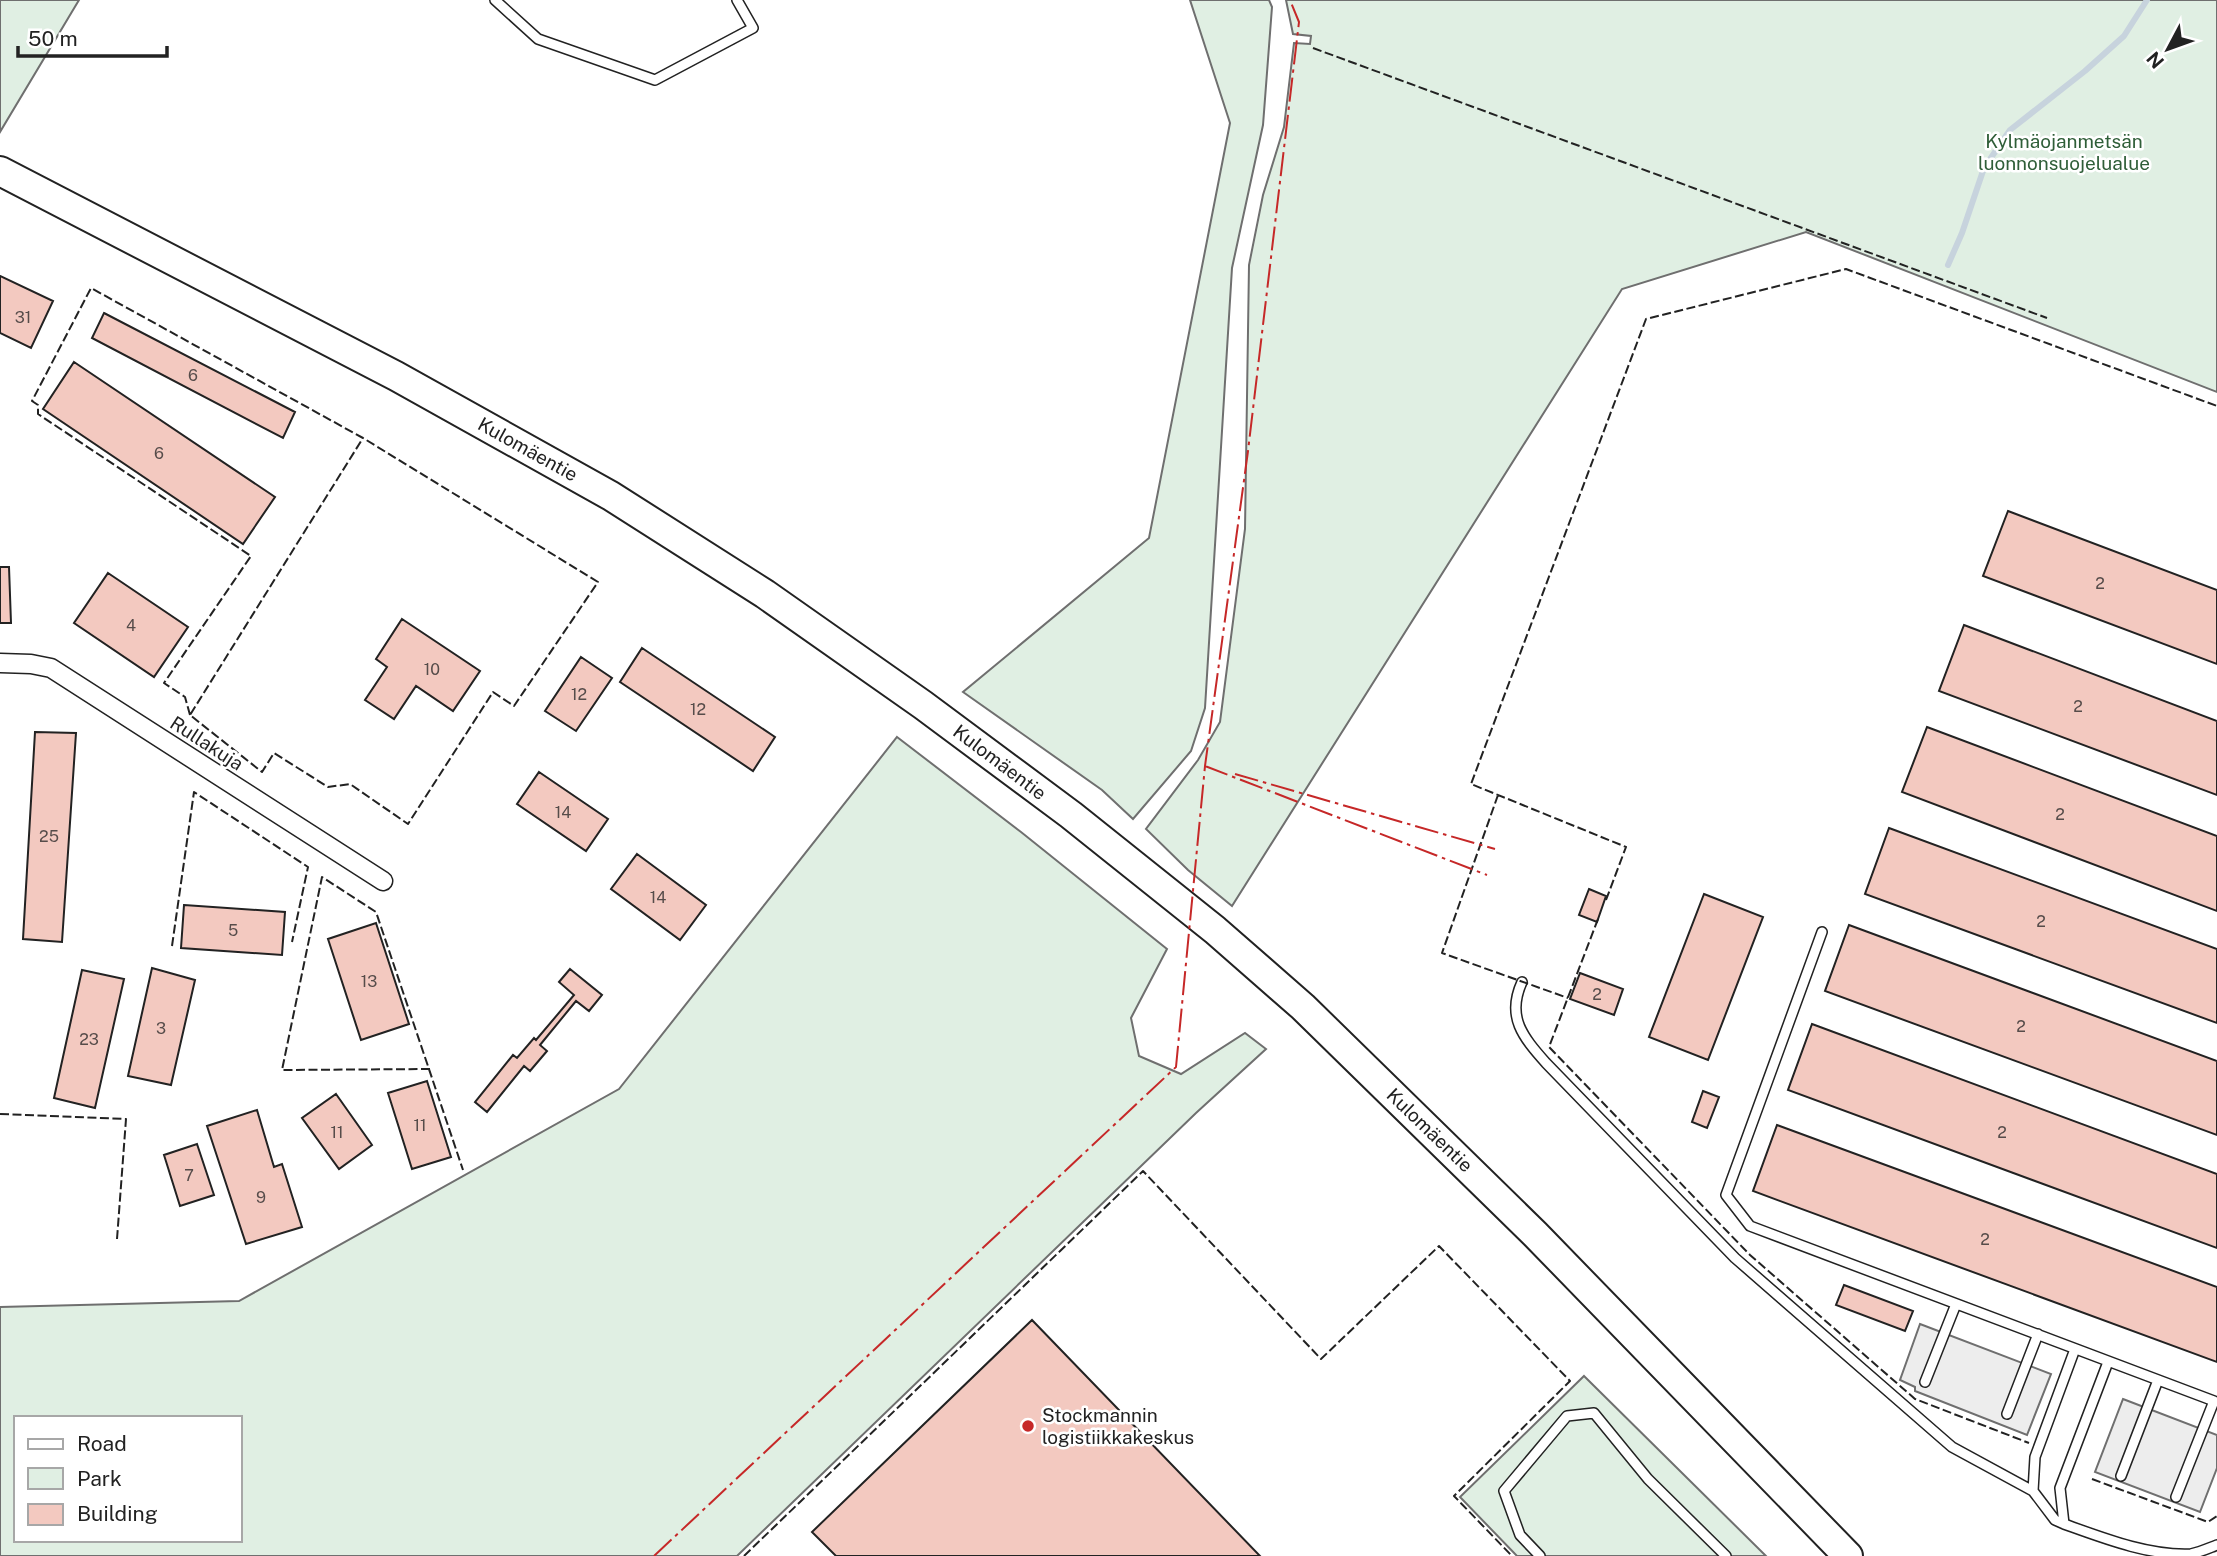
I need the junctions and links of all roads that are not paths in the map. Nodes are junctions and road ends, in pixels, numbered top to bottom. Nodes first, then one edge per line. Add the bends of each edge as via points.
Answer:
1 (495, 0) edge
2 (737, 0) edge
3 (0, 171) edge
4 (0, 663) edge
5 (383, 881) dead end
6 (1822, 932) dead end
7 (1522, 982) dead end
8 (1956, 1304) junction
9 (2038, 1334) junction
10 (2075, 1349) junction
11 (2108, 1362) junction
12 (2158, 1380) junction
13 (1926, 1382) dead end
14 (2007, 1414) dead end
15 (2121, 1476) dead end
16 (2033, 1491) junction
17 (2176, 1497) dead end
18 (2064, 1524) junction
19 (2217, 1545) edge
20 (1540, 1556) edge
21 (1726, 1556) edge
22 (1848, 1556) edge

1 - 2 lane via 538,39 655,80 753,28
3 - 22 main road, Kulomäentie via 396,376 611,496 765,594 1071,815 1303,1007 1535,1234
4 - 5 street, Rullakuja via 51,668
6 - 8 lane via 1726,1195 1750,1226
7 - 16 lane via 1515,1014 1524,1037 1735,1258 1952,1447
8 - 9 lane
8 - 13 lane
9 - 10 lane
9 - 14 lane
10 - 11 lane
10 - 16 lane via 2040,1439
11 - 12 lane
11 - 18 lane via 2060,1488
12 - 15 lane
12 - 17 lane via 2214,1401
16 - 18 lane via 2055,1520
18 - 19 lane via 2166,1555 2191,1554
20 - 21 lane via 1520,1535 1504,1492 1567,1416 1594,1413 1648,1479

